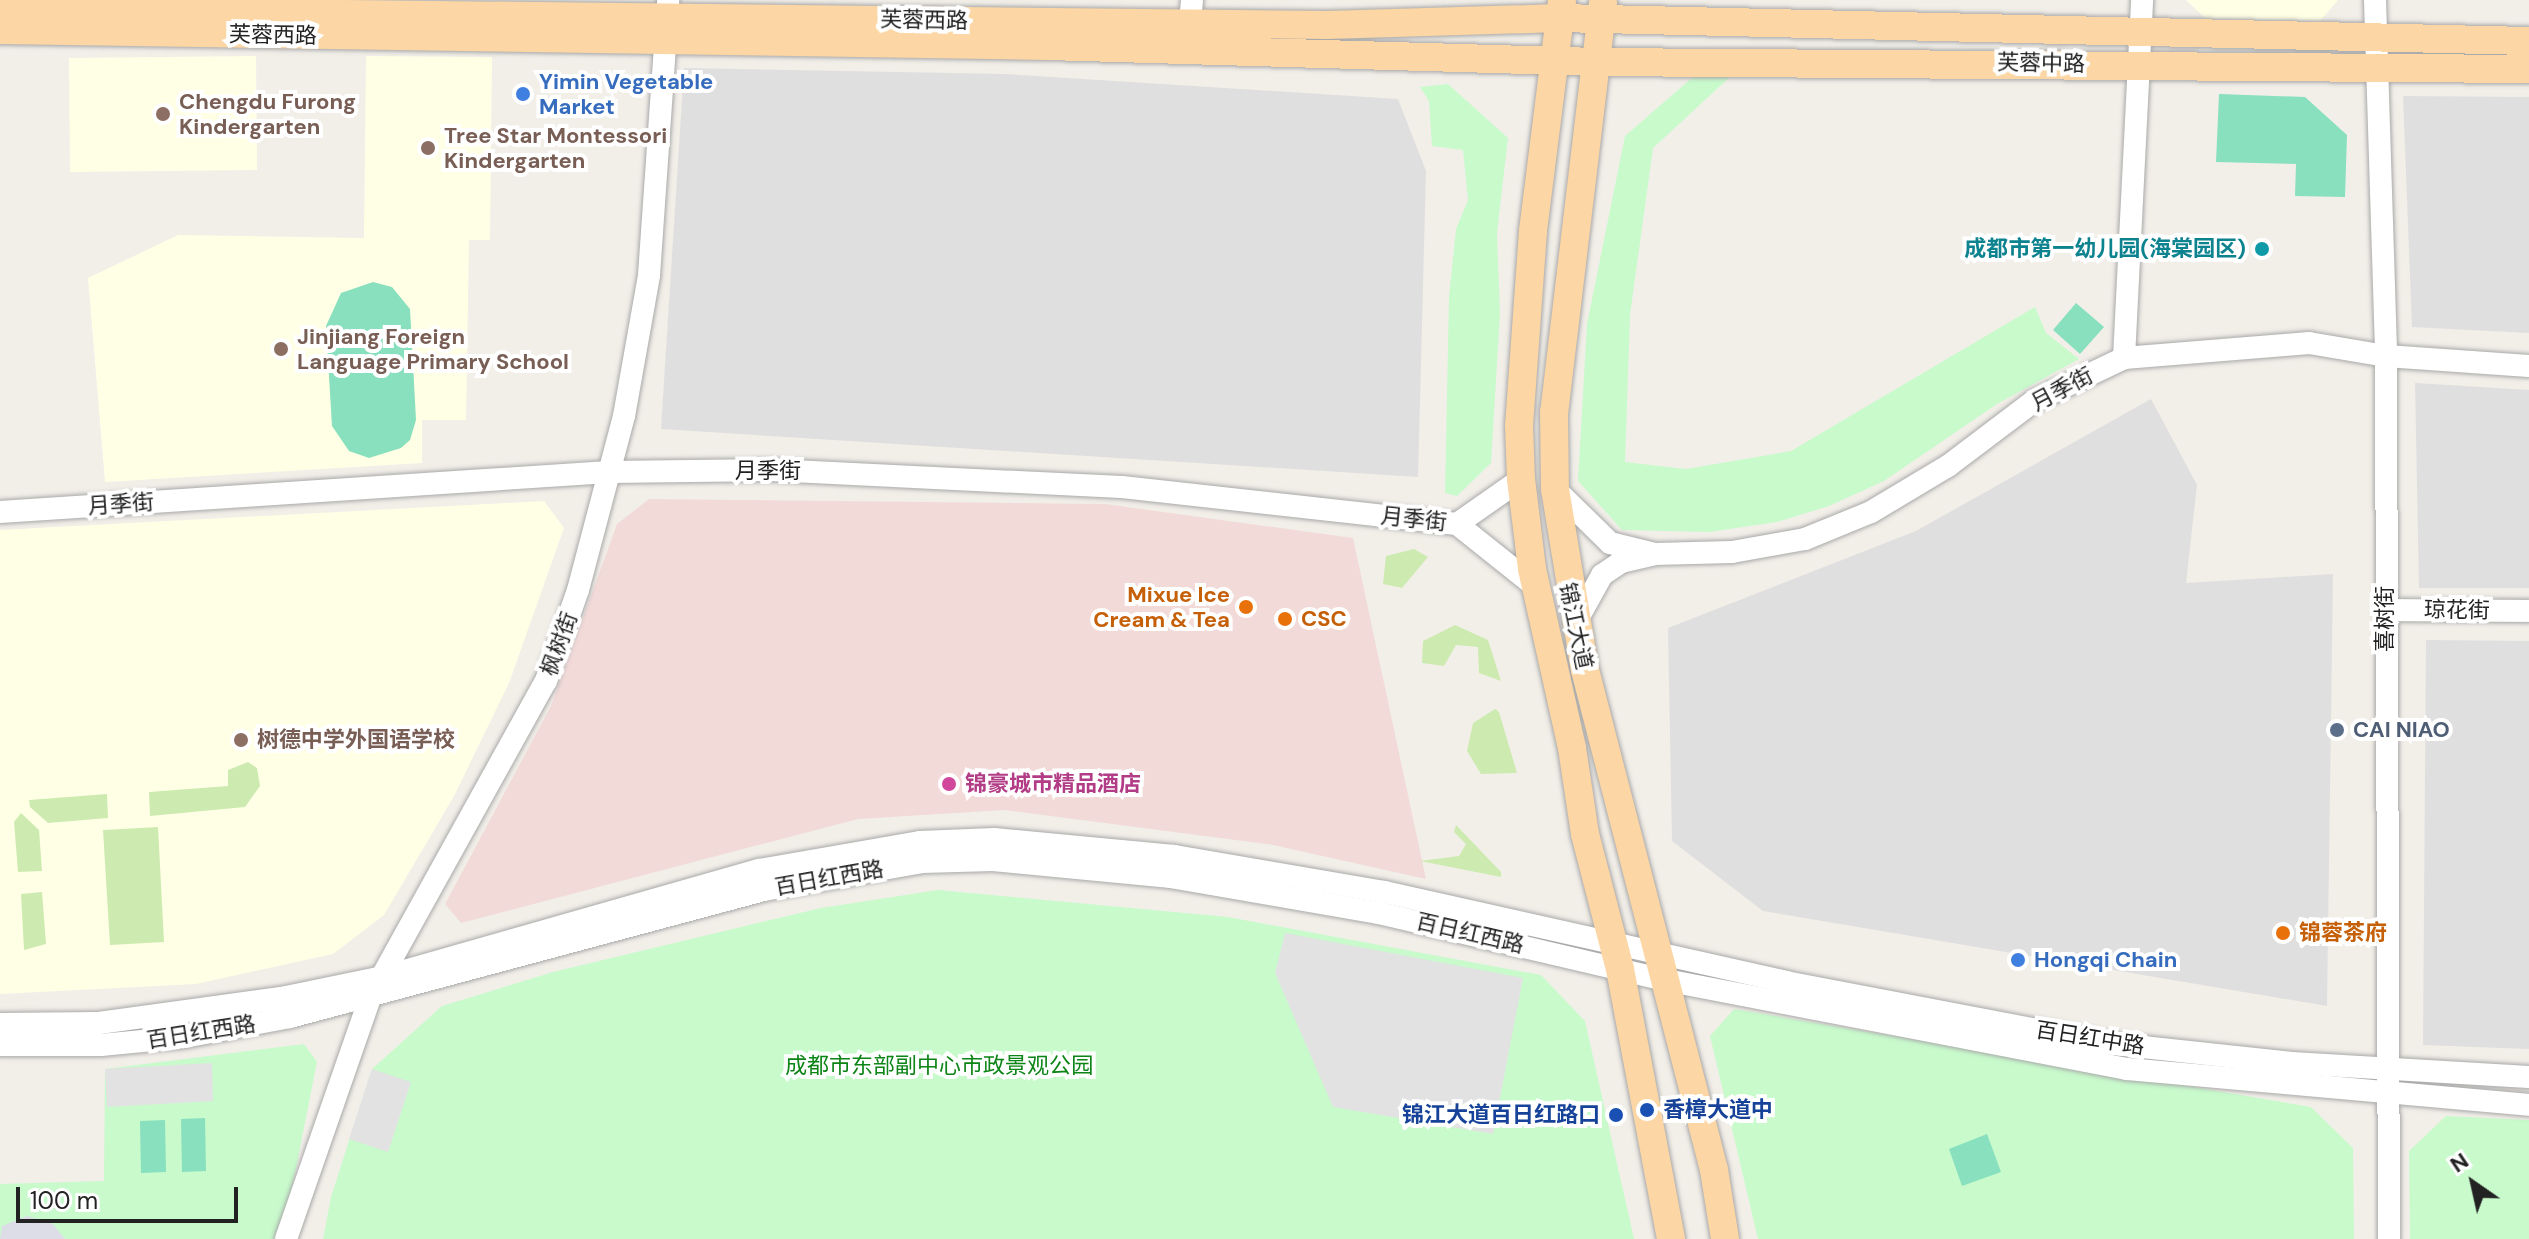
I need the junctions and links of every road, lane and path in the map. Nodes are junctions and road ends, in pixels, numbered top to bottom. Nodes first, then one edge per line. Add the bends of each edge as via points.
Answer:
1 (2142, 0) edge
2 (2375, 0) edge
3 (1560, 9) edge
4 (0, 10) edge
5 (1603, 10) edge
6 (1191, 12) edge
7 (666, 20) edge
8 (0, 30) edge
9 (2142, 34) junction
10 (2375, 40) junction
11 (2529, 41) edge
12 (1553, 59) junction
13 (1596, 62) junction
14 (2141, 64) junction
15 (2374, 68) junction
16 (2529, 69) edge
17 (2386, 356) junction
18 (2124, 358) junction
19 (2529, 366) edge
20 (609, 472) junction
21 (1521, 479) junction
22 (1555, 489) junction
23 (0, 512) edge
24 (1457, 524) junction
25 (1655, 554) junction
26 (1536, 587) junction
27 (2385, 610) junction
28 (2529, 611) edge
29 (1575, 623) junction
30 (1657, 951) junction
31 (1616, 956) junction
32 (383, 977) junction
33 (1665, 980) junction
34 (370, 998) junction
35 (0, 1024) edge
36 (0, 1045) edge
37 (2388, 1069) junction
38 (2529, 1077) edge
39 (2388, 1095) junction
40 (2529, 1105) edge
41 (286, 1239) edge
42 (1671, 1239) edge
43 (1725, 1239) edge
44 (2389, 1239) edge

1 - 9 street
2 - 10 street, 喜树街
3 - 5 main road, 芙蓉中路
3 - 6 main road, 芙蓉西路
3 - 12 main road, 锦江大道
4 - 7 main road, 芙蓉西路
5 - 9 main road, 芙蓉中路
5 - 13 main road, 锦江大道
6 - 7 main road, 芙蓉西路
7 - 8 main road, 芙蓉西路
7 - 12 main road, 芙蓉西路
7 - 20 street, 枫树街 via 649,275
9 - 10 main road, 芙蓉中路
9 - 14 street
10 - 11 main road, 芙蓉中路
10 - 15 street, 喜树街
12 - 13 main road, 芙蓉中路
12 - 21 main road, 锦江大道 via 1533,231 1519,425
13 - 14 main road, 芙蓉中路
13 - 22 main road, 锦江大道 via 1554,412
14 - 15 main road, 芙蓉中路
14 - 18 street
15 - 16 main road, 芙蓉中路
15 - 17 street, 喜树街
17 - 18 street, 月季街 via 2309,343
17 - 19 street, 月季街
17 - 27 street, 喜树街
18 - 25 street, 月季街 via 2034,401 1948,466 1871,512 1805,539 1732,552
20 - 23 street, 月季街
20 - 24 street, 月季街 via 960,476 1122,487
20 - 32 street, 枫树街 via 578,590 546,681
21 - 24 street, 月季街
21 - 26 main road, 锦江大道
22 - 25 street, 月季街 via 1610,543
22 - 29 main road, 锦江大道
24 - 26 street
25 - 29 street via 1621,562 1602,575
26 - 31 main road, 锦江大道
27 - 28 street, 琼花街
27 - 37 street, 喜树街
29 - 30 main road, 锦江大道
30 - 31 street, 百日红西路
30 - 33 main road, 锦江大道
30 - 37 street, 百日红中路 via 1786,982 2105,1043
31 - 32 street, 百日红西路 via 1384,892 1174,856 979,839 851,851 759,870
31 - 33 street, 百日红西路
31 - 34 street, 百日红西路 via 1171,877 993,860 855,871 764,890
31 - 42 main road, 锦江大道
32 - 34 street, 枫树街
32 - 35 street, 百日红西路 via 183,1013 99,1023
33 - 39 street, 百日红中路 via 2127,1069
33 - 43 main road, 锦江大道 via 1714,1170
34 - 36 street, 百日红西路 via 184,1037 101,1045
34 - 41 street, 枫树街
37 - 38 street, 百日红中路
37 - 39 street, 喜树街
39 - 40 street, 百日红中路
39 - 44 street, 喜树街

